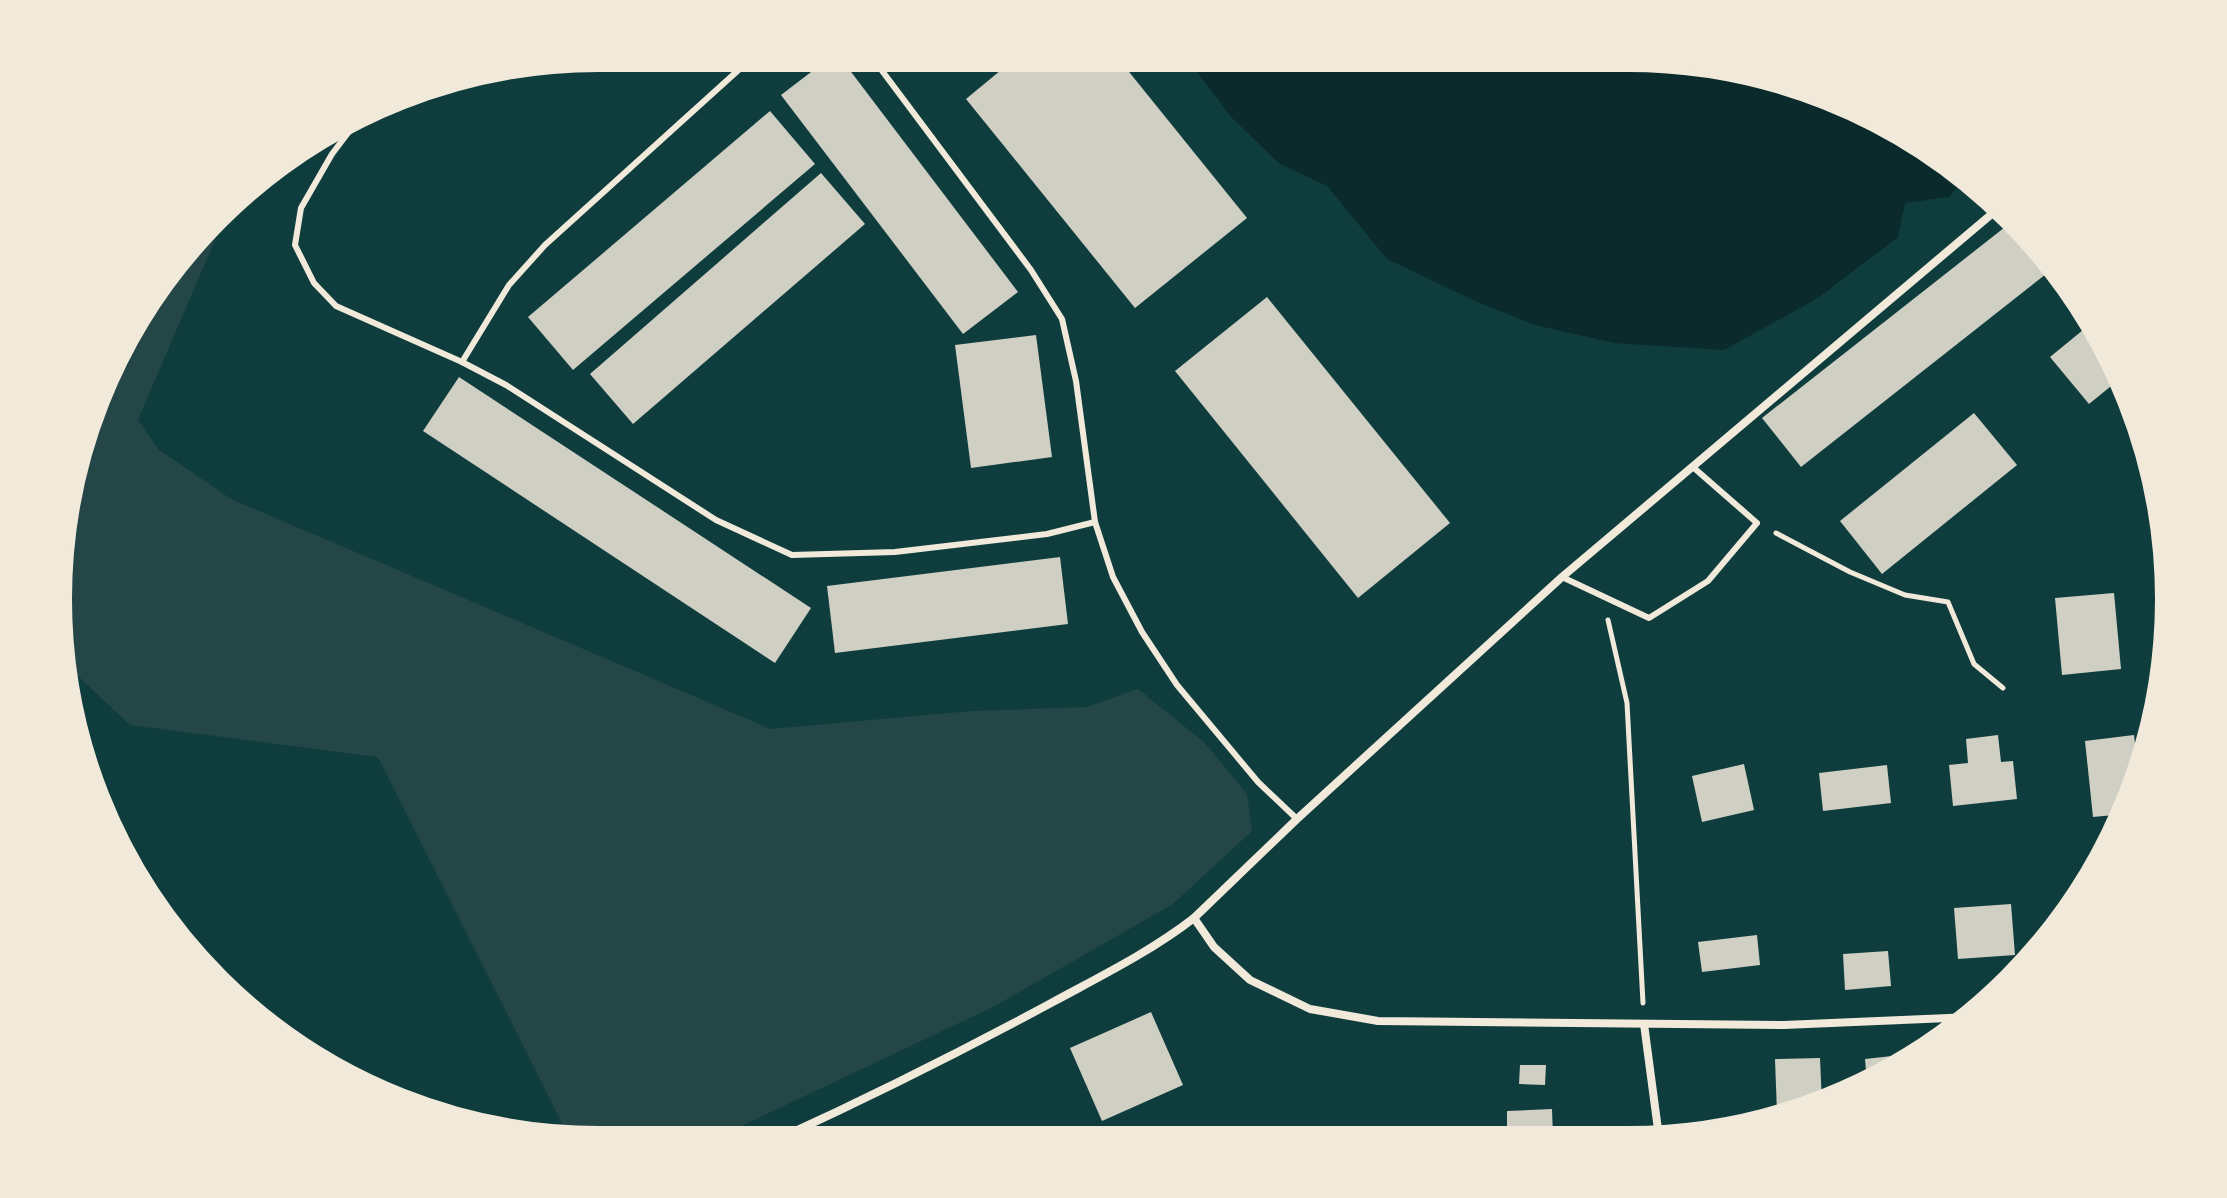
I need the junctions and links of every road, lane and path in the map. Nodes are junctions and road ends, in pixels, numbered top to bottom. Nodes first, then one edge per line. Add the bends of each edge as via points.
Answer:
1 (739, 70) edge
2 (881, 70) edge
3 (347, 134) edge
4 (1991, 215) edge
5 (462, 362) junction
6 (1694, 468) junction
7 (1095, 522) junction
8 (1757, 523) junction
9 (1562, 577) junction
10 (1603, 597) junction
11 (2003, 688) dead end
12 (1297, 819) junction
13 (1194, 918) junction
14 (1951, 1018) edge
15 (1644, 1024) junction
16 (1658, 1127) edge
17 (803, 1128) edge

1 - 5 lane via 545,245 509,285
2 - 7 lane via 1062,319
3 - 5 lane via 301,208 295,245 314,283 336,306
4 - 6 street
5 - 7 lane via 716,520 792,555 895,552 1047,534
6 - 8 lane
6 - 9 street
7 - 12 lane via 1113,577 1177,685 1258,782
8 - 10 lane via 1708,581 1649,618
8 - 11 path via 1905,595 1948,602 1974,664
9 - 10 lane
9 - 12 street
10 - 15 path via 1627,703
12 - 13 street
13 - 15 street via 1214,947 1250,980 1310,1009 1378,1021
13 - 17 street via 1162,943 966,1049
14 - 15 street
15 - 16 street

